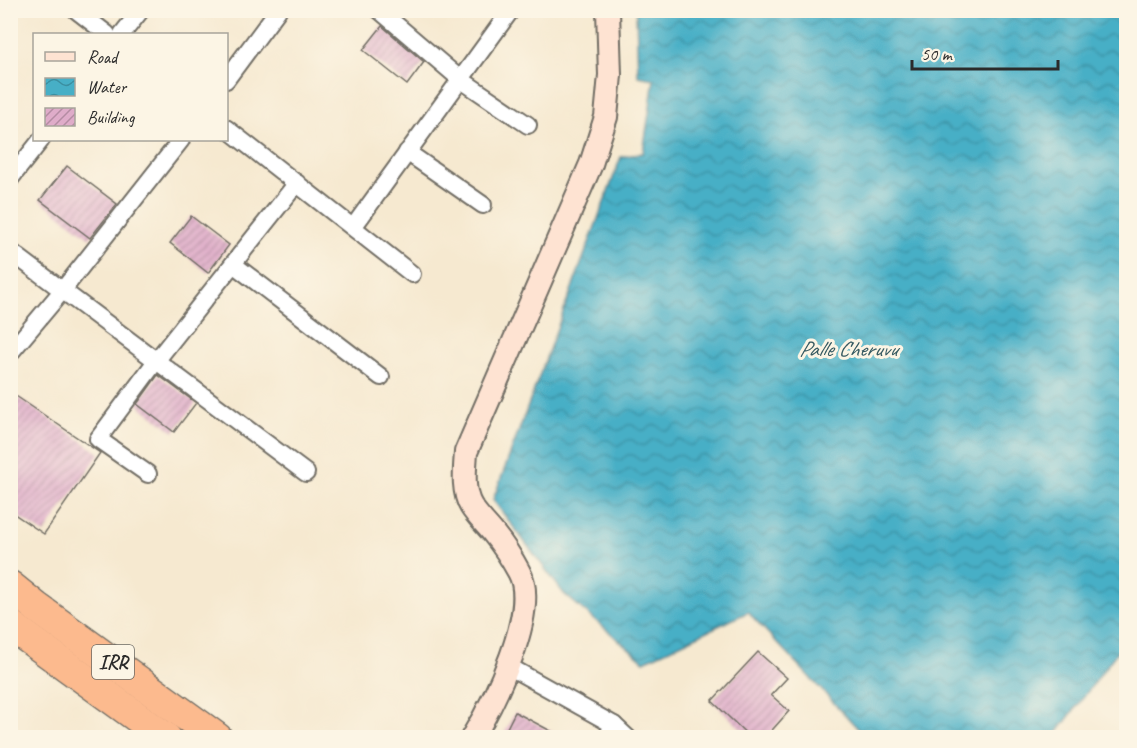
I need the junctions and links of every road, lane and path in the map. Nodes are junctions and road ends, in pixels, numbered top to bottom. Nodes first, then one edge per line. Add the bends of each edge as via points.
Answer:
1 (76, 10) edge
2 (141, 10) edge
3 (278, 10) edge
4 (379, 10) edge
5 (511, 10) edge
6 (608, 10) edge
7 (106, 33) edge
8 (123, 33) edge
9 (228, 78) edge
10 (460, 79) junction
11 (528, 125) dead end
12 (228, 130) edge
13 (40, 141) edge
14 (180, 141) edge
15 (407, 152) junction
16 (12, 175) edge
17 (297, 183) junction
18 (483, 205) dead end
19 (354, 226) junction
20 (10, 251) edge
21 (233, 264) junction
22 (412, 274) dead end
23 (62, 291) junction
24 (10, 353) edge
25 (156, 361) junction
26 (381, 377) dead end
27 (306, 473) dead end
28 (148, 474) dead end
29 (10, 586) edge
30 (10, 625) edge
31 (508, 666) junction
32 (610, 731) edge
33 (166, 738) edge
34 (217, 738) edge
35 (472, 738) edge
36 (628, 738) edge

1 - 7 street
2 - 8 street
3 - 9 street
4 - 10 street
5 - 10 street
6 - 31 street via 610,75 606,117 594,155 466,452 464,476 470,505 521,574 525,609
10 - 11 street
10 - 15 street
12 - 17 street
13 - 16 street
14 - 23 street
15 - 18 street
15 - 19 street
17 - 19 street
17 - 21 street
19 - 22 street
20 - 23 street
21 - 25 street
21 - 26 street
23 - 24 street
23 - 25 street
25 - 27 street
25 - 28 street via 98,439
29 - 34 highway, IRR
30 - 33 highway, IRR
31 - 32 street
31 - 35 street
32 - 36 street

